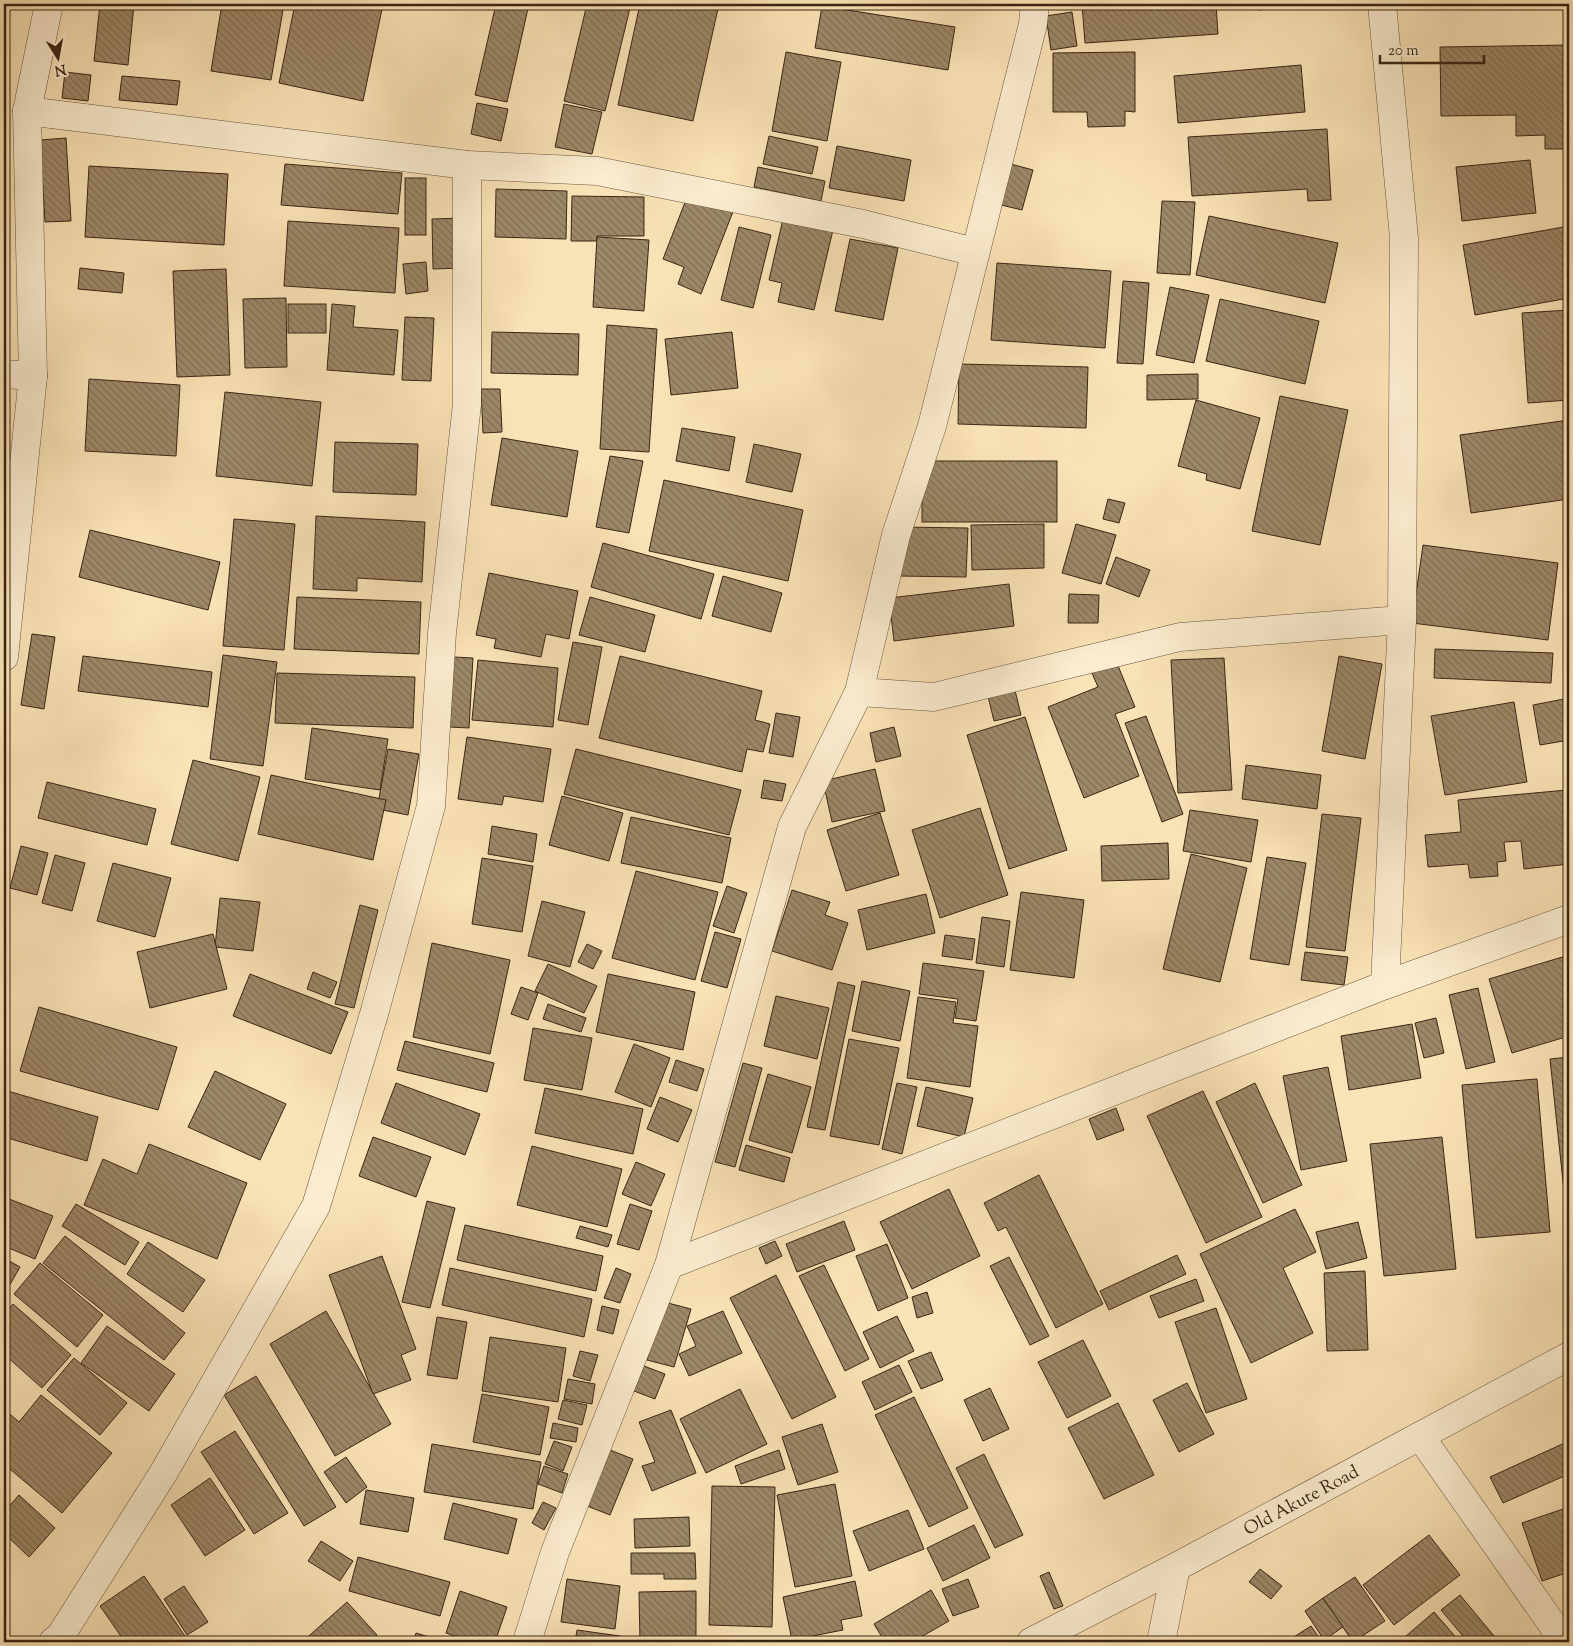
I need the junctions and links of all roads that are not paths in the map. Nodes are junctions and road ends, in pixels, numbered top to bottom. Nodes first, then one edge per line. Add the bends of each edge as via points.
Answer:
1 (50, 4) edge
2 (1035, 4) edge
3 (1382, 4) edge
4 (27, 111) junction
5 (467, 165) junction
6 (975, 252) junction
7 (4, 374) edge
8 (33, 376) junction
9 (1402, 620) junction
10 (4, 657) edge
11 (858, 692) junction
12 (1569, 919) edge
13 (1385, 985) junction
14 (669, 1265) junction
15 (1569, 1356) edge
16 (1420, 1436) junction
17 (1176, 1567) junction
18 (1561, 1633) edge
19 (53, 1642) edge
20 (527, 1642) edge
21 (1031, 1642) edge
22 (1161, 1642) edge

1 - 4 street
2 - 6 street via 1033,24
3 - 9 street via 1404,238
4 - 5 street
4 - 8 street
5 - 6 street via 597,171 863,224
5 - 19 street via 467,404 442,634 431,806 374,1014 316,1206 164,1472 61,1635
6 - 11 street via 932,426 896,536
7 - 8 street
8 - 10 street
9 - 11 street via 1180,637 934,697
9 - 13 street
11 - 14 street via 792,826
12 - 13 street
13 - 14 street
14 - 20 street via 555,1552
15 - 16 street, Old Akute Road
16 - 17 street, Old Akute Road
16 - 18 street
17 - 21 street, Old Akute Road
17 - 22 street

